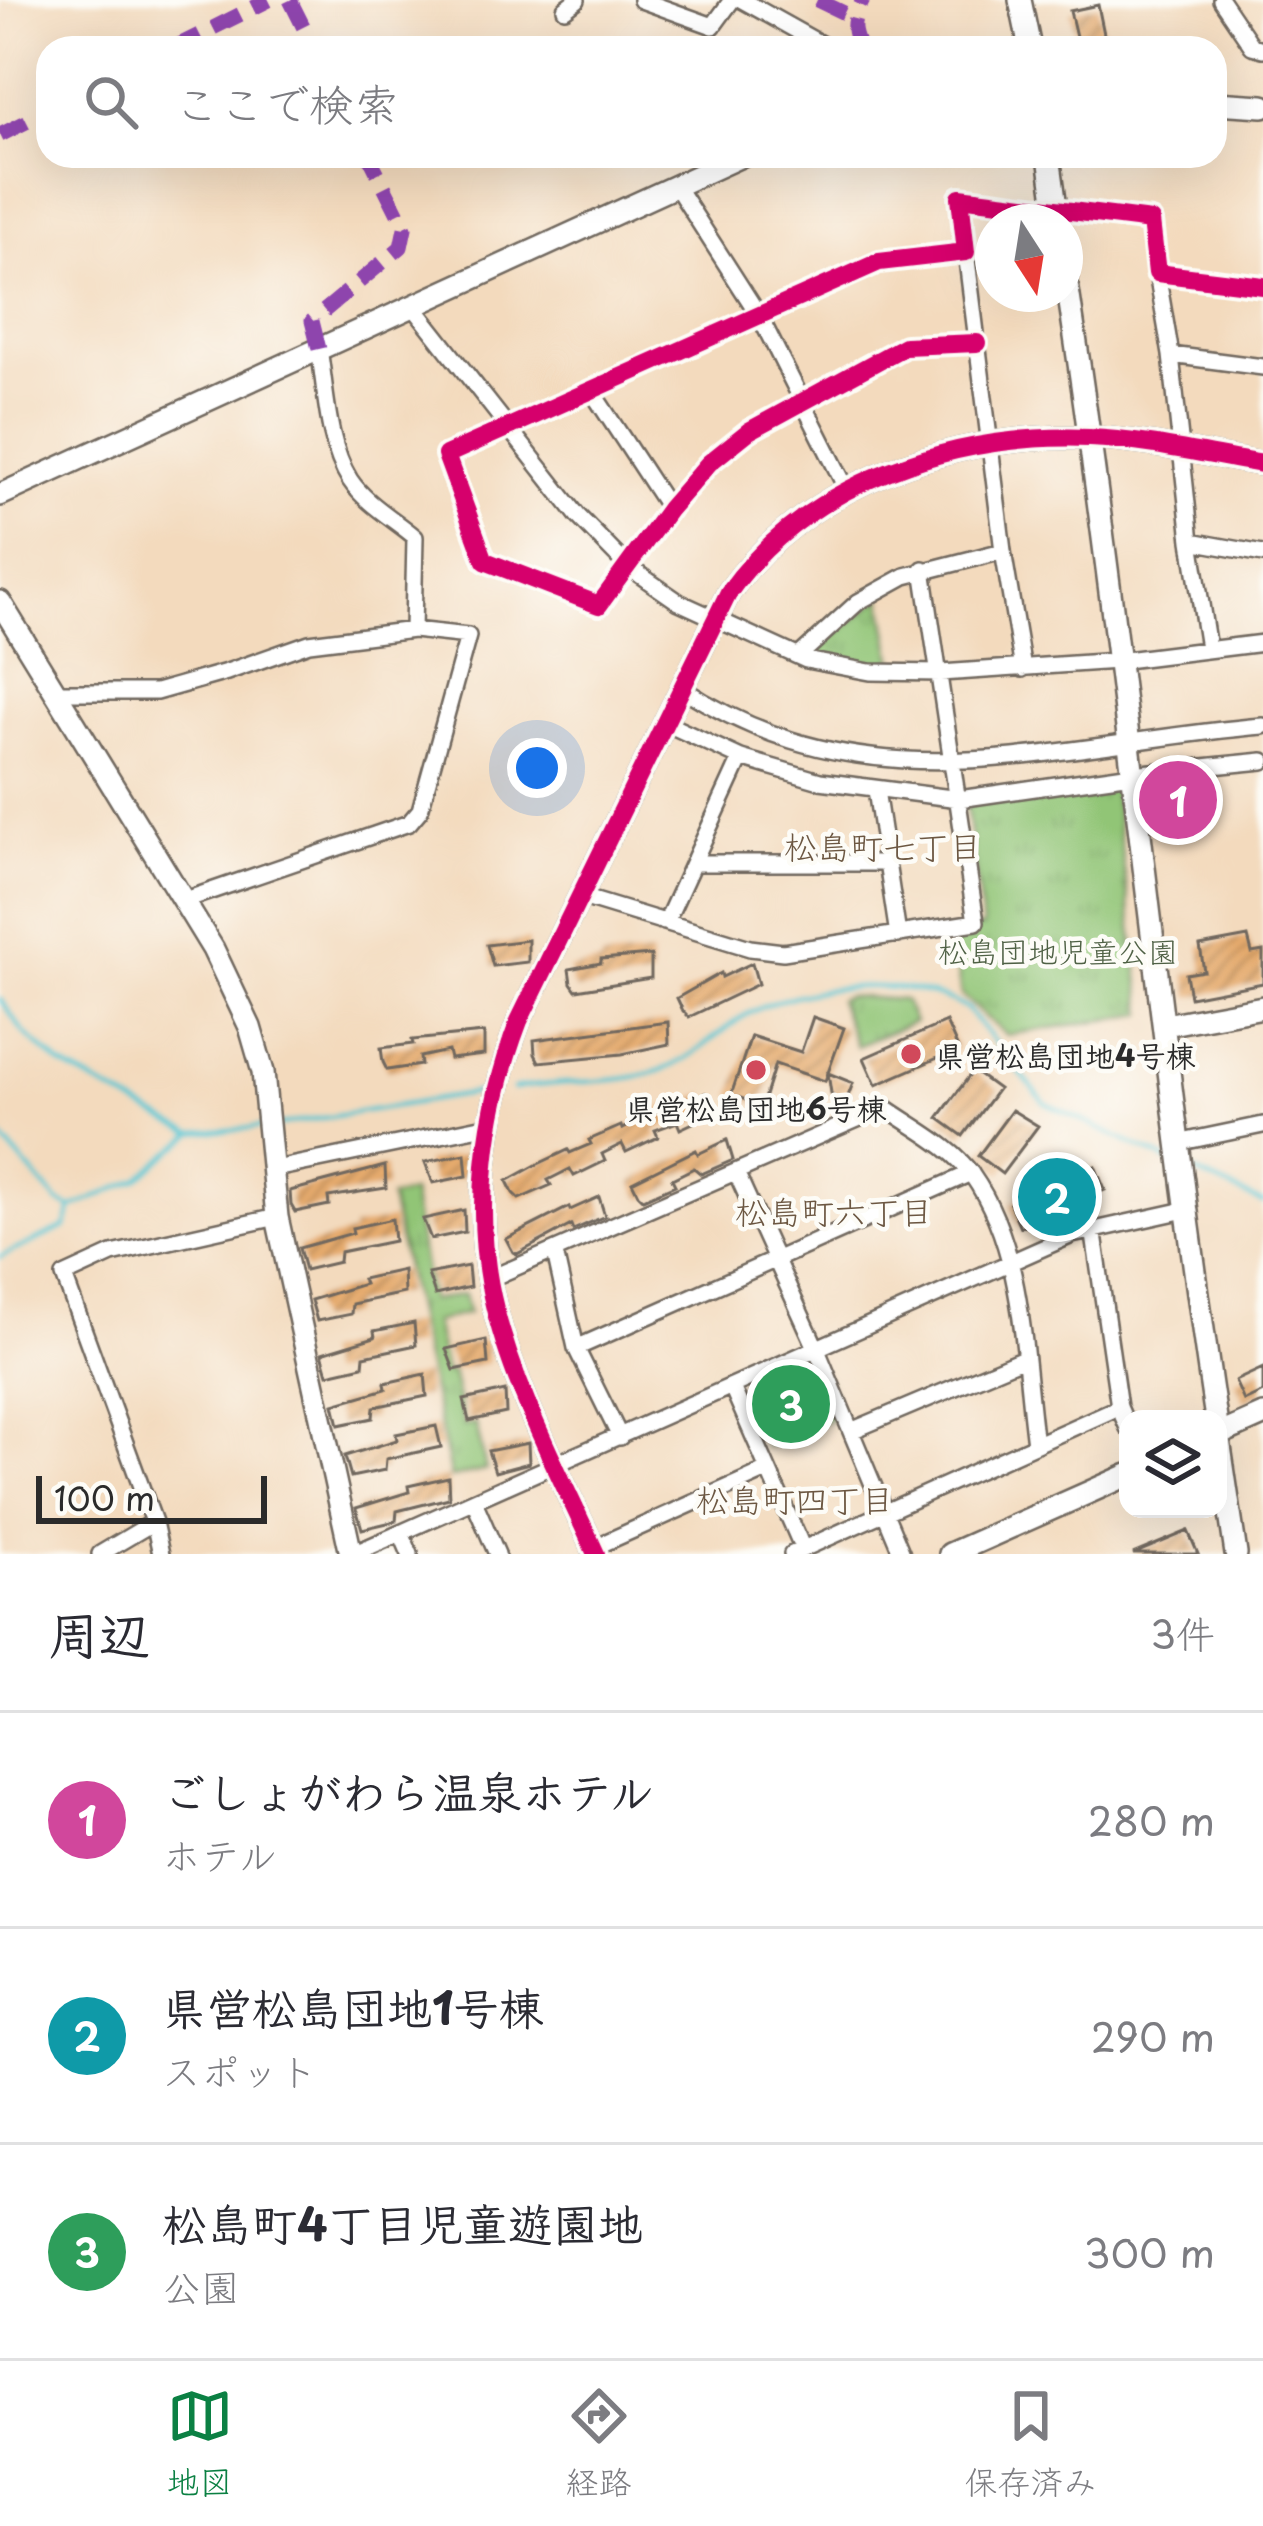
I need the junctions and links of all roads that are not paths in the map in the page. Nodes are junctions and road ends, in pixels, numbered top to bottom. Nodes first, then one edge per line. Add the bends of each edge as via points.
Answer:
1 (641, 0) edge
2 (732, 0) edge
3 (742, 0) edge
4 (1020, 0) edge
5 (1221, 0) edge
6 (806, 36) edge
7 (1028, 36) edge
8 (1263, 49) edge
9 (1227, 104) edge
10 (1263, 105) edge
11 (715, 168) edge
12 (1051, 168) edge
13 (676, 186) junction
14 (1001, 204) edge
15 (1056, 204) edge
16 (1083, 217) edge
17 (966, 252) junction
18 (1157, 273) junction
19 (1263, 286) edge
20 (413, 306) junction
21 (1072, 312) edge
22 (760, 317) junction
23 (977, 343) junction
24 (319, 349) junction
25 (1171, 356) junction
26 (1263, 368) edge
27 (591, 390) junction
28 (802, 400) junction
29 (510, 429) junction
30 (1091, 438) junction
31 (990, 445) junction
32 (1180, 451) junction
33 (1263, 464) edge
34 (847, 490) junction
35 (0, 495) edge
36 (669, 509) junction
37 (1191, 541) junction
38 (1003, 551) junction
39 (1263, 554) edge
40 (627, 566) junction
41 (923, 569) junction
42 (0, 602) edge
43 (713, 619) junction
44 (413, 630) junction
45 (1263, 643) edge
46 (1208, 648) junction
47 (800, 656) junction
48 (1117, 661) junction
49 (1023, 668) junction
50 (941, 674) junction
51 (680, 687) junction
52 (53, 692) junction
53 (663, 722) junction
54 (1263, 726) edge
55 (1126, 742) junction
56 (826, 750) junction
57 (741, 758) junction
58 (1263, 760) edge
59 (953, 762) junction
60 (1132, 774) junction
61 (820, 781) junction
62 (876, 790) junction
63 (959, 799) junction
64 (694, 862) junction
65 (887, 862) junction
66 (579, 896) junction
67 (185, 900) junction
68 (666, 922) junction
69 (898, 935) junction
70 (1263, 1007) edge
71 (1165, 1025) junction
72 (490, 1125) junction
73 (1263, 1125) edge
74 (1177, 1147) junction
75 (270, 1170) junction
76 (736, 1172) junction
77 (971, 1173) junction
78 (1185, 1210) junction
79 (277, 1217) junction
80 (1093, 1228) junction
81 (554, 1253) junction
82 (778, 1260) junction
83 (1011, 1262) junction
84 (489, 1279) junction
85 (576, 1348) junction
86 (817, 1350) junction
87 (1024, 1358) junction
88 (732, 1388) junction
89 (1119, 1407) junction
90 (1120, 1410) edge
91 (1215, 1410) edge
92 (1263, 1415) edge
93 (1227, 1430) edge
94 (850, 1431) junction
95 (620, 1437) junction
96 (1034, 1444) junction
97 (556, 1465) junction
98 (767, 1470) junction
99 (1119, 1479) edge
100 (1227, 1494) edge
101 (474, 1501) junction
102 (885, 1513) junction
103 (154, 1522) junction
104 (401, 1533) junction
105 (594, 1551) edge
106 (797, 1551) edge
107 (100, 1554) edge
108 (161, 1554) edge
109 (352, 1554) edge
110 (410, 1554) edge
111 (497, 1554) edge
112 (902, 1554) edge
113 (950, 1554) edge
114 (1236, 1554) edge

1 - 2 street via 713,26
3 - 6 street
4 - 7 street
5 - 8 street via 1252,46
9 - 10 street
11 - 13 street
12 - 15 street
13 - 20 street
13 - 22 street
14 - 17 street via 960,196
16 - 18 street via 1151,221
17 - 22 street via 879,262
17 - 23 street
18 - 19 street
18 - 25 street
20 - 24 street
20 - 29 street
21 - 30 street
22 - 27 street
22 - 28 street
23 - 28 street via 905,346
23 - 31 street
24 - 35 street
24 - 44 street via 350,480 415,537
25 - 26 street
25 - 32 street
27 - 29 street
27 - 36 street
28 - 34 street
28 - 36 street via 709,463
29 - 40 street
29 - 40 street via 446,455 484,561 599,605
30 - 31 street
30 - 32 street
30 - 48 street
31 - 34 street via 885,471
31 - 38 street
32 - 33 street
32 - 37 street
34 - 43 street via 770,544
36 - 40 street
37 - 39 street
37 - 46 street
38 - 41 street
38 - 49 street
40 - 43 street
41 - 47 street via 858,602
41 - 50 street
42 - 52 street
43 - 47 street
43 - 51 street
44 - 52 street via 309,643 156,692
44 - 67 street via 468,636 409,823
45 - 46 street
46 - 48 street
47 - 50 street via 870,672
48 - 49 street
48 - 55 street
49 - 50 street
50 - 59 street
51 - 53 street
51 - 56 street via 759,730
52 - 67 street
53 - 57 street
53 - 66 street
54 - 55 street
55 - 59 street
55 - 60 street
56 - 59 street
56 - 61 street
57 - 61 street
57 - 64 street
58 - 60 street
59 - 63 street
60 - 63 street
60 - 71 street
61 - 62 street
62 - 63 street
62 - 65 street
63 - 69 street via 976,922
64 - 65 street
64 - 68 street
65 - 69 street
66 - 68 street
66 - 72 street via 519,1021
67 - 75 street via 250,1027 263,1072
68 - 69 street via 783,952
70 - 71 street
71 - 74 street
72 - 75 street
72 - 84 street
73 - 74 street
74 - 78 street
75 - 79 street
76 - 77 street via 885,1107
76 - 81 street
76 - 82 street
77 - 82 street
77 - 83 street
78 - 80 street
78 - 91 street
79 - 103 street via 112,1254 64,1276
79 - 109 street
80 - 83 street
80 - 89 street
81 - 84 street
81 - 85 street
82 - 85 street
82 - 86 street
83 - 86 street
83 - 87 street
84 - 97 street via 513,1366
85 - 95 street
86 - 88 street
86 - 94 street
87 - 94 street
87 - 96 street
88 - 95 street
88 - 98 street
89 - 90 street
89 - 96 street
92 - 93 street
94 - 102 street
95 - 97 street
96 - 102 street
97 - 101 street
97 - 105 street
98 - 105 street
98 - 106 street
99 - 113 street
100 - 114 street
101 - 104 street
101 - 111 street
102 - 106 street
102 - 112 street
103 - 107 street
103 - 108 street
104 - 109 street
104 - 110 street

